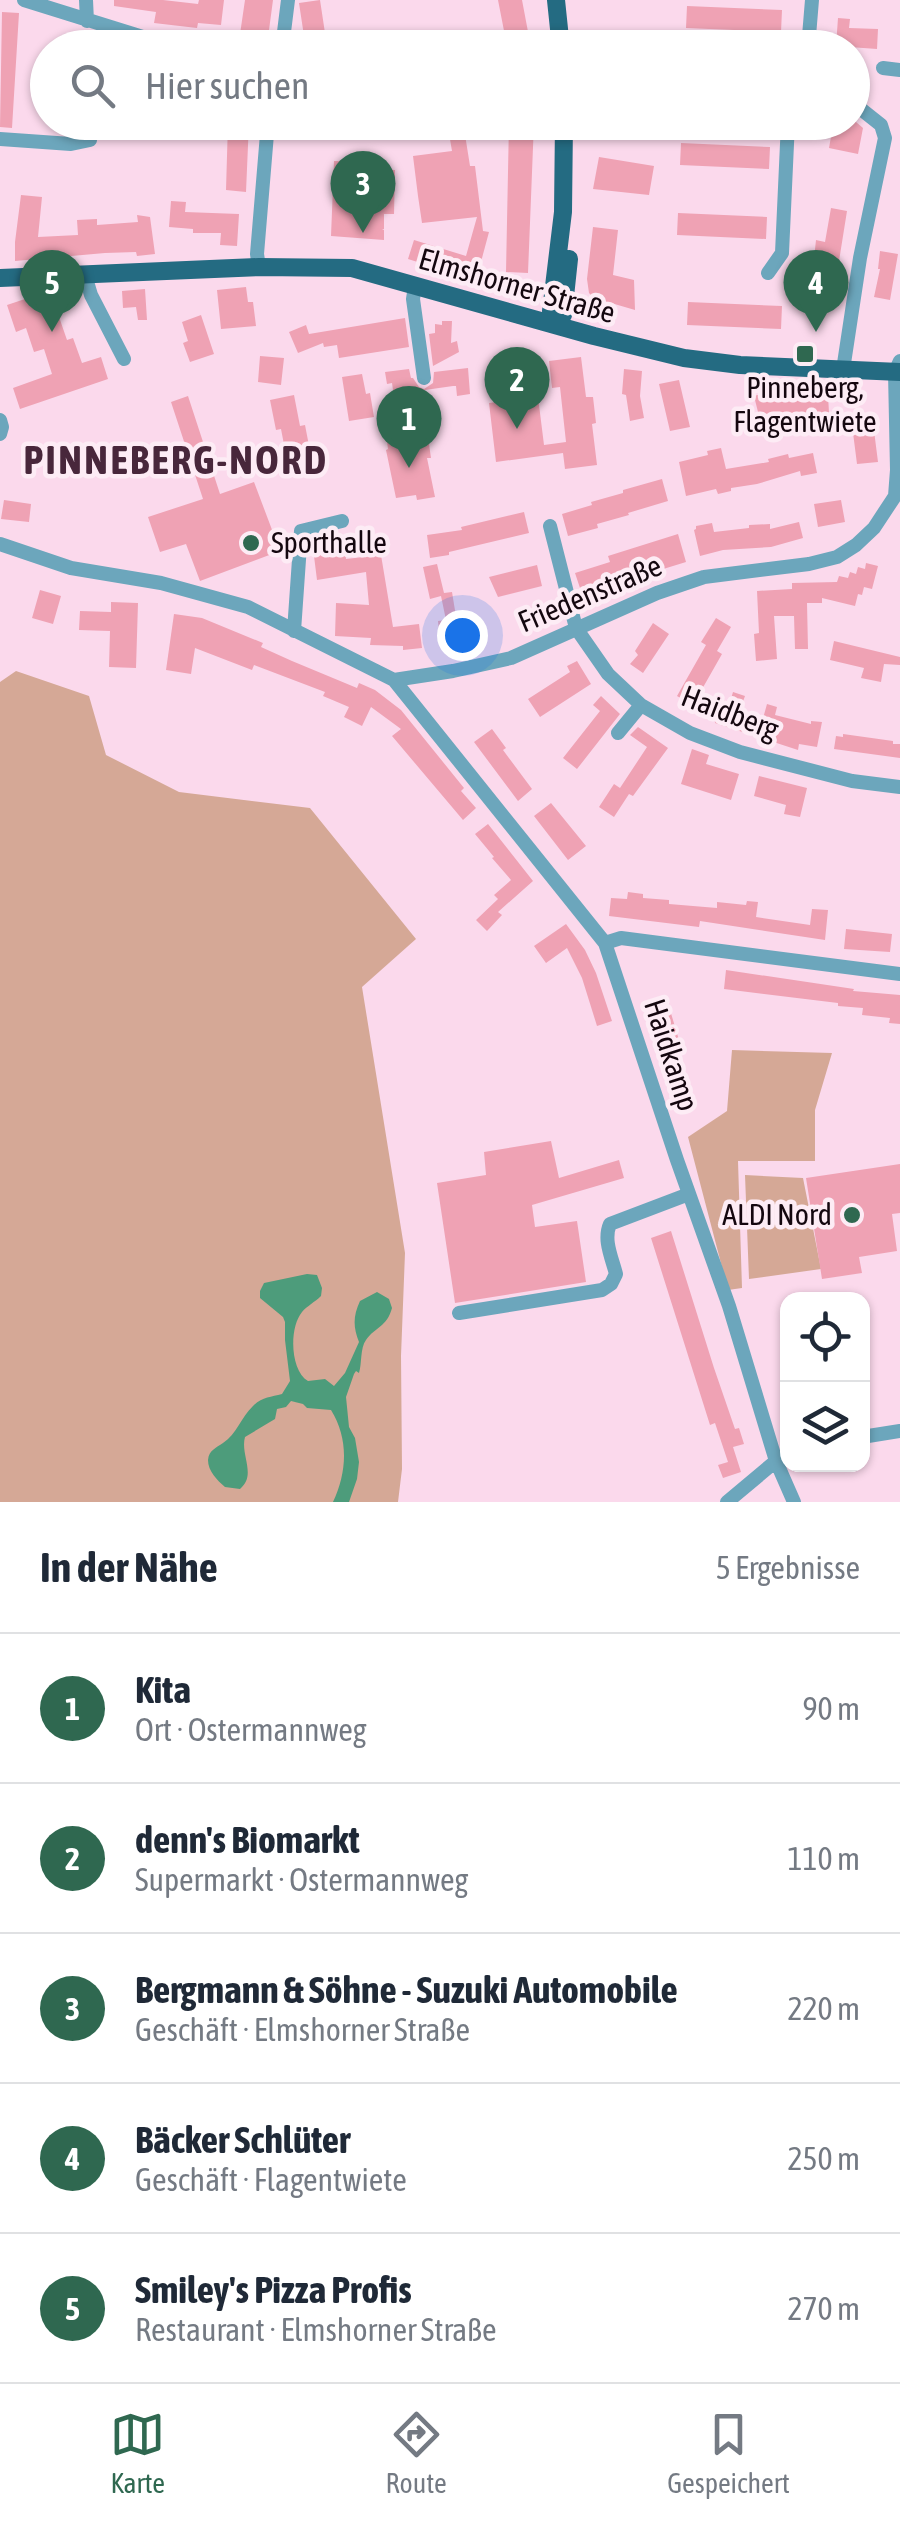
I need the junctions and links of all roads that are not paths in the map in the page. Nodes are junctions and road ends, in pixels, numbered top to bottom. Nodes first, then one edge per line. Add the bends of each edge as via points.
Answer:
1 (24, 0) edge
2 (86, 0) edge
3 (288, 0) edge
4 (556, 0) edge
5 (812, 0) edge
6 (87, 21) junction
7 (117, 30) edge
8 (284, 30) edge
9 (559, 30) edge
10 (810, 30) edge
11 (883, 68) dead end
12 (900, 70) edge
13 (870, 116) edge
14 (0, 139) edge
15 (90, 140) dead end
16 (266, 140) edge
17 (564, 140) edge
18 (787, 140) edge
19 (259, 267) junction
20 (768, 273) dead end
21 (86, 274) junction
22 (0, 278) edge
23 (414, 286) junction
24 (555, 325) junction
25 (124, 359) dead end
26 (898, 368) edge
27 (842, 370) junction
28 (424, 378) dead end
29 (0, 420) edge
30 (0, 434) edge
31 (897, 497) edge
32 (342, 520) dead end
33 (550, 526) dead end
34 (0, 544) edge
35 (576, 628) junction
36 (294, 630) junction
37 (394, 680) junction
38 (641, 705) junction
39 (618, 733) dead end
40 (900, 786) edge
41 (604, 943) junction
42 (900, 974) edge
43 (689, 1194) junction
44 (459, 1312) dead end
45 (900, 1431) edge
46 (870, 1436) edge
47 (780, 1452) edge
48 (780, 1460) edge
49 (786, 1472) edge
50 (728, 1502) edge
51 (794, 1502) edge

1 - 6 street
2 - 6 street
3 - 8 street
4 - 9 main road
5 - 10 street
6 - 7 street
11 - 12 street
13 - 27 street via 885,138
14 - 15 street
16 - 19 street
17 - 24 main road
18 - 20 street via 782,253
19 - 21 main road, Elmshorner Straße
19 - 23 main road, Elmshorner Straße via 352,268
21 - 22 main road, Elmshorner Straße
21 - 25 street
23 - 24 main road, Elmshorner Straße
23 - 28 street
24 - 27 main road, Elmshorner Straße via 684,358
26 - 27 main road, Elmshorner Straße
26 - 31 street, Friedenstraße
29 - 30 street
31 - 35 street, Friedenstraße via 874,528 836,556 704,577
32 - 36 street via 301,530
33 - 35 street
34 - 36 street via 71,568 248,607
35 - 37 street, Friedenstraße via 511,658
35 - 38 street, Haidberg via 608,674
36 - 37 street
37 - 41 street, Haidkamp
38 - 39 street
38 - 40 street, Haidberg via 740,752
41 - 42 street via 621,938
41 - 43 street, Haidkamp
43 - 44 street via 610,1224 616,1274 602,1290
43 - 47 street, Haidkamp
45 - 46 street
48 - 50 street
49 - 51 street, Haidkamp

